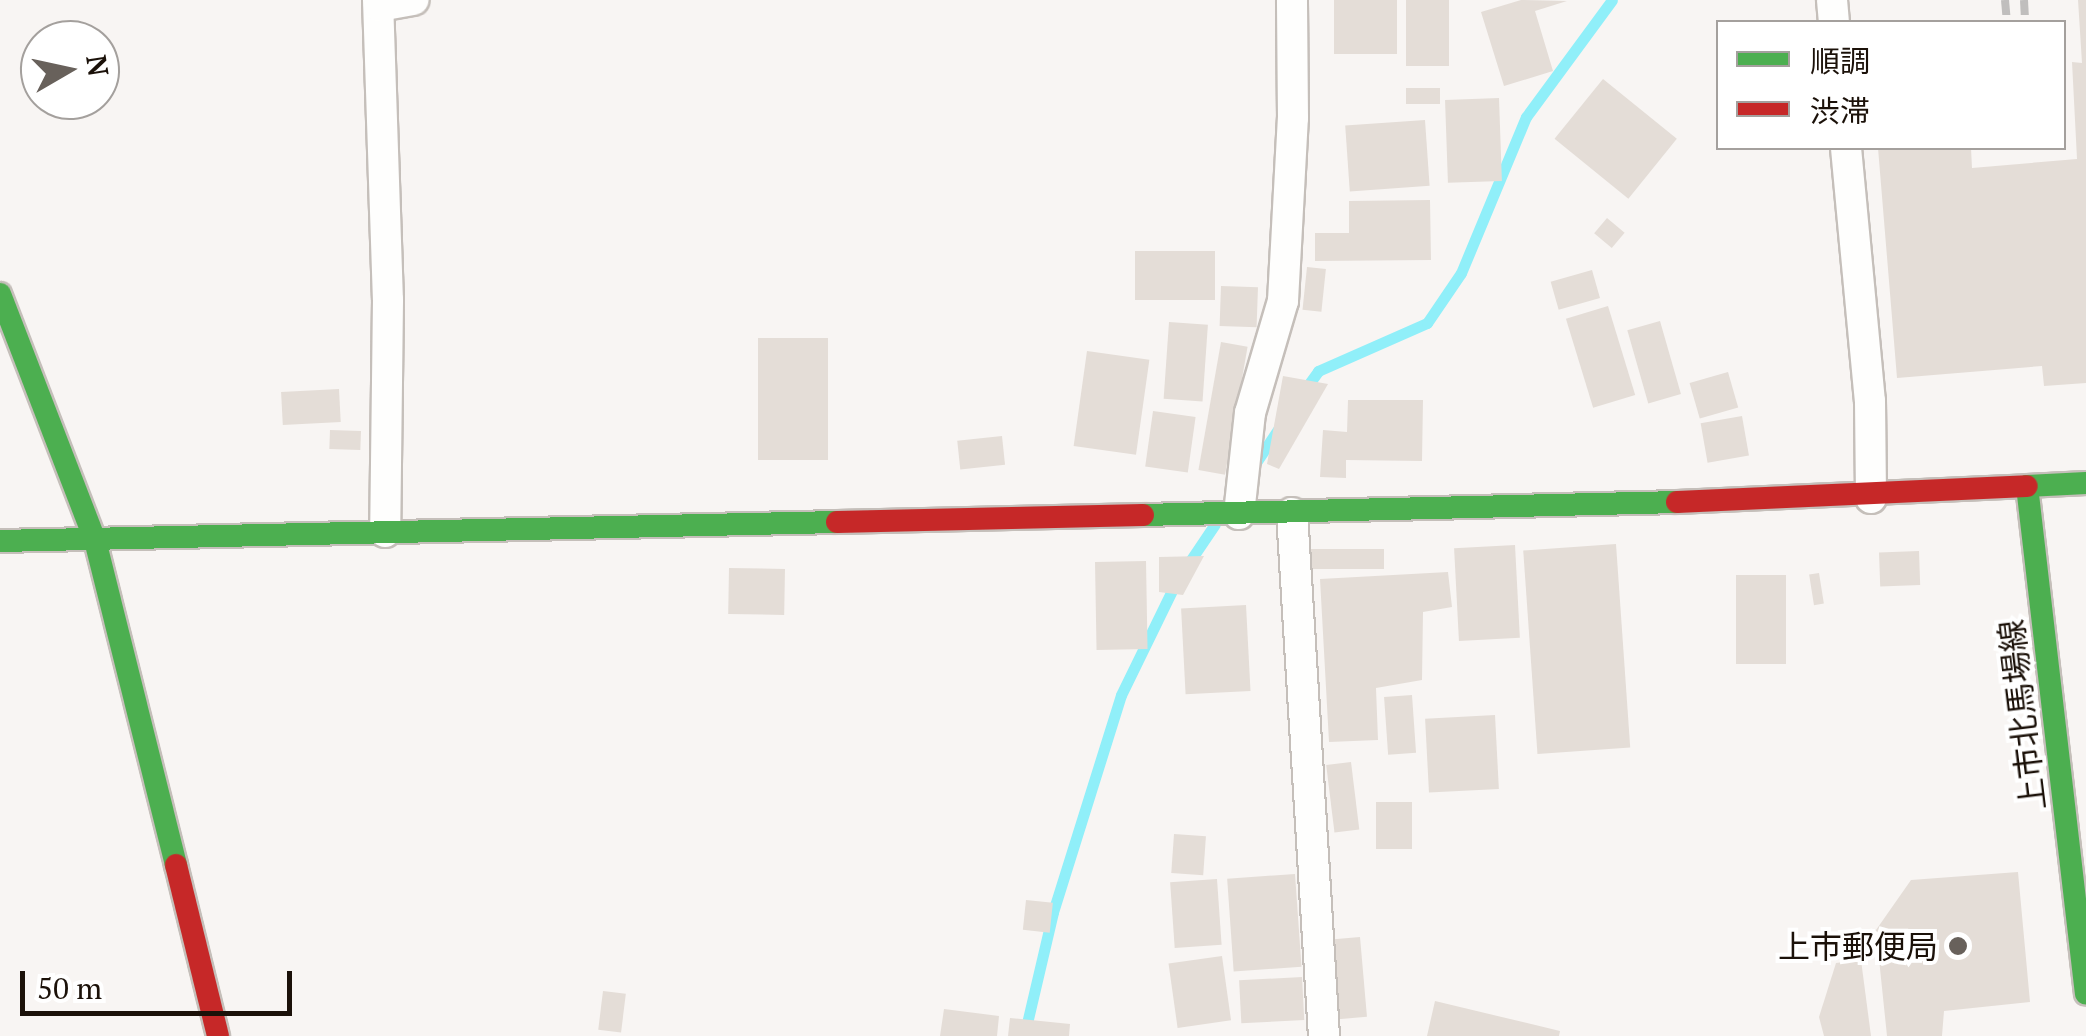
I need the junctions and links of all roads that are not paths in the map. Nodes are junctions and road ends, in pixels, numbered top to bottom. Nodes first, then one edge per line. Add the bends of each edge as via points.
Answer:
1 (413, 0) edge
2 (1292, 0) edge
3 (378, 3) edge
4 (1846, 150) edge
5 (0, 294) edge
6 (2086, 484) edge
7 (2027, 486) junction
8 (1871, 498) junction
9 (1292, 512) junction
10 (1239, 514) junction
11 (385, 532) junction
12 (95, 540) junction
13 (0, 541) edge
14 (2086, 994) edge
15 (218, 1036) edge
16 (1324, 1036) edge

1 - 3 street
2 - 10 street via 1294,118 1283,301 1250,413
3 - 11 street via 388,300
4 - 8 street via 1870,401
5 - 12 street
6 - 7 street
7 - 8 street
7 - 14 street, 上市北馬場線
8 - 9 street
9 - 10 street
9 - 16 street
10 - 11 street
11 - 12 street
12 - 13 street
12 - 15 street

